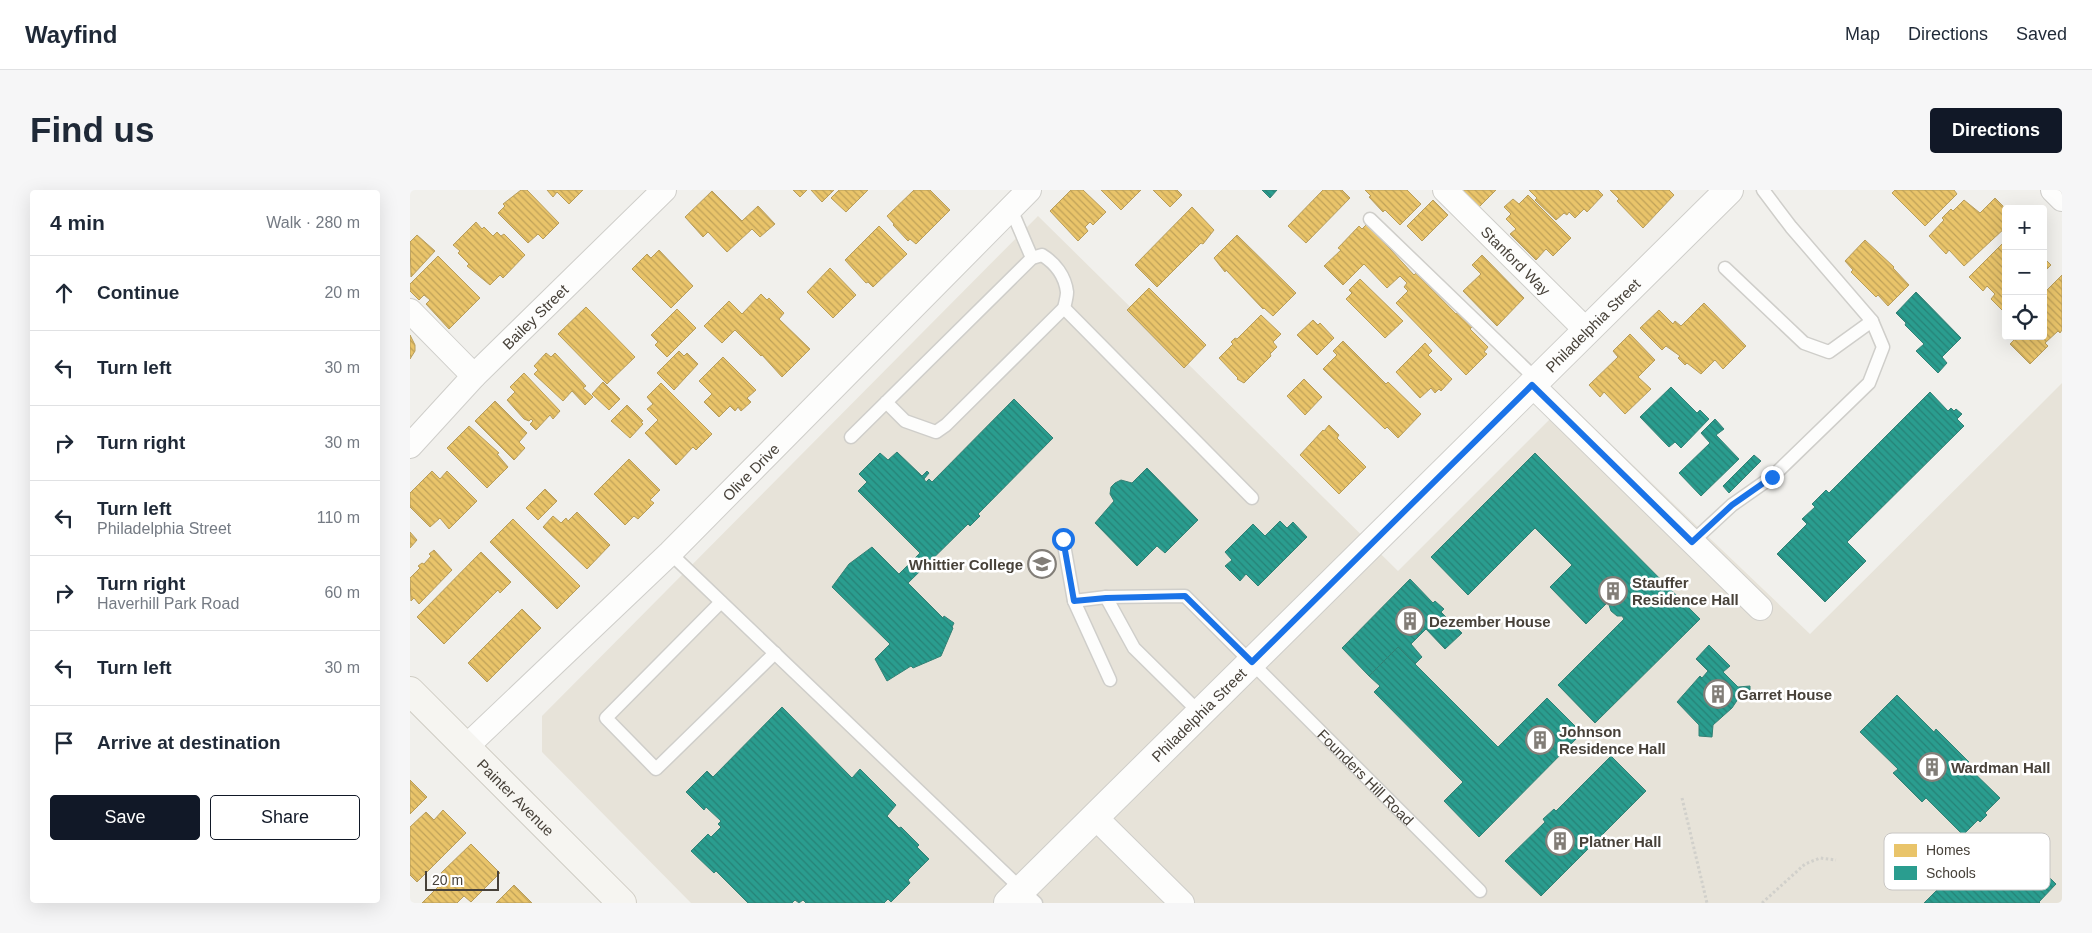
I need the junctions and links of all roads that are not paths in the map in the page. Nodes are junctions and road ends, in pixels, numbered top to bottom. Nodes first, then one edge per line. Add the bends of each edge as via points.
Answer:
1 (664, 190) edge
2 (1029, 190) edge
3 (1445, 190) edge
4 (1730, 190) edge
5 (1763, 190) edge
6 (2053, 190) edge
7 (2062, 199) edge
8 (1011, 209) junction
9 (1370, 220) dead end
10 (1032, 258) junction
11 (1725, 268) dead end
12 (1064, 308) junction
13 (410, 311) edge
14 (1872, 321) junction
15 (1587, 331) junction
16 (474, 376) junction
17 (1535, 382) junction
18 (886, 402) junction
19 (851, 437) dead end
20 (410, 446) edge
21 (1252, 498) dead end
22 (1063, 539) dead end
23 (1692, 542) junction
24 (670, 553) junction
25 (1106, 598) junction
26 (1074, 601) junction
27 (721, 602) junction
28 (1760, 608) dead end
29 (775, 653) junction
30 (1252, 662) junction
31 (1110, 680) dead end
32 (410, 691) edge
33 (1200, 713) junction
34 (466, 747) junction
35 (1096, 817) junction
36 (1480, 891) dead end
37 (1022, 899) edge
38 (622, 903) edge
39 (1182, 903) edge

1 - 16 street, Bailey Street
2 - 8 street, Olive Drive
3 - 15 street, Stanford Way
4 - 15 street, Philadelphia Street
5 - 14 lane
6 - 7 street
8 - 10 lane
8 - 24 street, Olive Drive
9 - 17 lane
10 - 12 lane via 1042,255 1058,268 1067,292
10 - 18 lane
11 - 14 lane via 1804,343 1829,352
12 - 18 lane via 936,432 905,421
12 - 21 lane
13 - 16 street
14 - 23 lane via 1884,347 1869,383 1772,477 1732,505
15 - 17 street, Philadelphia Street
16 - 20 street, Bailey Street
17 - 23 street
17 - 30 street, Philadelphia Street
18 - 19 lane
22 - 26 lane
23 - 28 street
24 - 27 lane
24 - 34 street, Olive Drive
25 - 26 lane, Founders Hill Road
25 - 30 lane, Founders Hill Road via 1185,596
25 - 33 lane via 1134,648
26 - 31 lane
27 - 29 lane
27 - 29 lane via 606,718 656,769
29 - 37 lane
30 - 33 street, Philadelphia Street
30 - 36 lane, Founders Hill Road
32 - 34 main road, Painter Avenue
33 - 35 street, Philadelphia Street
34 - 38 main road, Painter Avenue
35 - 37 street, Philadelphia Street
35 - 39 street

